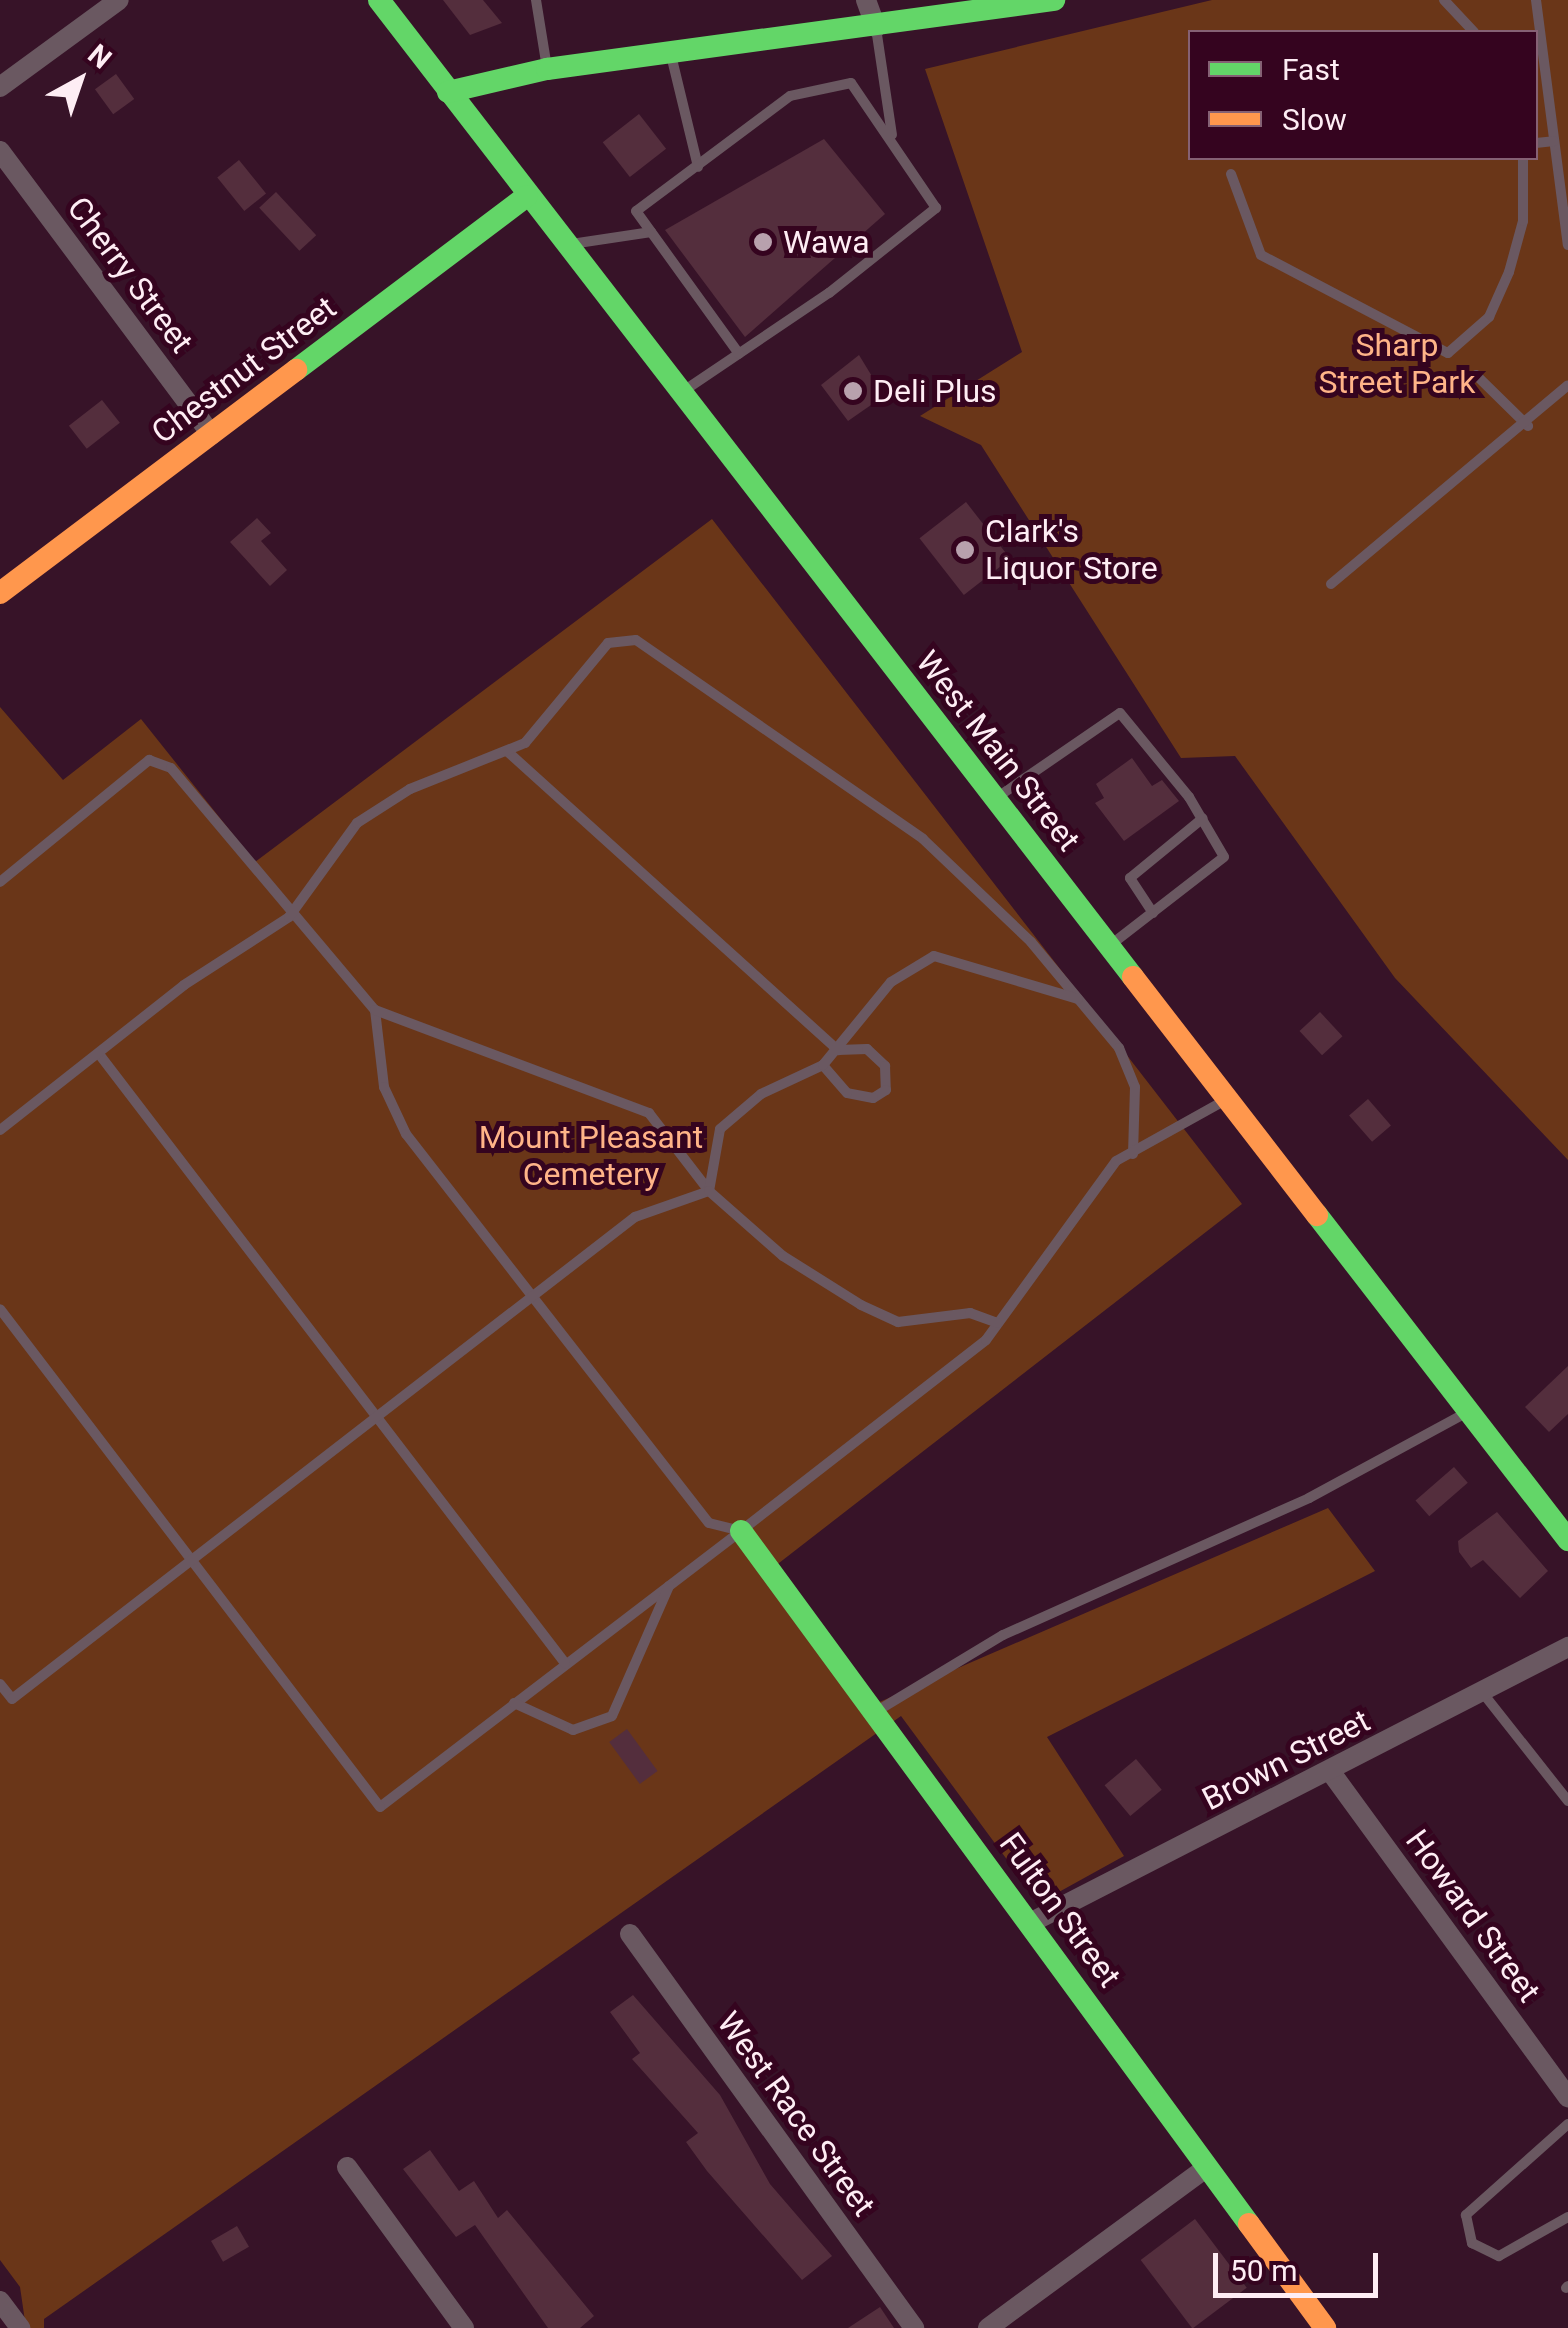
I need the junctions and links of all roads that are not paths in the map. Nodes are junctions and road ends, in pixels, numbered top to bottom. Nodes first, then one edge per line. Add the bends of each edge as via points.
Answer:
1 (119, 0) edge
2 (379, 0) edge
3 (536, 0) edge
4 (866, 0) edge
5 (1054, 0) edge
6 (1444, 0) edge
7 (1536, 0) edge
8 (876, 28) junction
9 (1472, 30) edge
10 (670, 54) junction
11 (547, 69) junction
12 (0, 87) edge
13 (448, 92) junction
14 (1554, 140) junction
15 (892, 141) junction
16 (1538, 143) edge
17 (0, 152) edge
18 (1523, 160) edge
19 (698, 167) junction
20 (1231, 174) dead end
21 (527, 196) junction
22 (651, 232) junction
23 (1568, 245) edge
24 (565, 246) junction
25 (739, 354) junction
26 (1476, 375) dead end
27 (1568, 385) edge
28 (680, 394) junction
29 (1528, 426) junction
30 (212, 435) junction
31 (1331, 584) dead end
32 (0, 594) edge
33 (508, 752) junction
34 (994, 800) junction
35 (1204, 818) junction
36 (0, 882) edge
37 (1153, 913) junction
38 (288, 917) junction
39 (1108, 946) junction
40 (1080, 1000) junction
41 (376, 1010) junction
42 (838, 1050) junction
43 (99, 1054) junction
44 (823, 1065) junction
45 (1227, 1099) junction
46 (0, 1130) edge
47 (1132, 1154) junction
48 (709, 1191) junction
49 (534, 1299) junction
50 (0, 1309) edge
51 (997, 1324) junction
52 (1469, 1411) junction
53 (379, 1418) junction
54 (740, 1531) junction
55 (1568, 1540) edge
56 (190, 1558) junction
57 (669, 1584) junction
58 (1568, 1646) edge
59 (564, 1663) junction
60 (0, 1684) edge
61 (1482, 1692) junction
62 (514, 1702) junction
63 (876, 1711) junction
64 (1330, 1771) junction
65 (1568, 1801) edge
66 (1030, 1923) junction
67 (630, 1934) dead end
68 (1568, 2097) edge
69 (1568, 2124) edge
70 (347, 2167) dead end
71 (1207, 2167) junction
72 (1568, 2218) edge
73 (0, 2301) edge
74 (20, 2328) edge
75 (464, 2328) edge
76 (914, 2328) edge
77 (988, 2328) edge
78 (1325, 2328) edge

1 - 12 street
2 - 13 main road, West Main Street
3 - 11 lane
4 - 8 street
5 - 8 main road
6 - 9 lane
7 - 14 lane
8 - 10 main road
8 - 15 lane
10 - 11 main road
10 - 19 lane
11 - 13 main road
13 - 21 main road, West Main Street
14 - 16 lane
14 - 23 lane
15 - 19 lane via 851,83 790,96
15 - 25 lane via 936,208
17 - 30 street, Cherry Street
18 - 20 lane via 1523,221 1509,272 1489,317 1448,353 1262,255
19 - 22 lane via 636,211
21 - 24 main road, West Main Street
21 - 30 main road, Chestnut Street
22 - 24 lane
22 - 25 lane
24 - 28 main road, West Main Street
25 - 28 lane
26 - 29 lane
27 - 29 lane
28 - 34 main road, West Main Street
29 - 31 lane
30 - 32 main road, Chestnut Street
33 - 38 lane via 410,788 357,823
33 - 40 lane via 608,643 636,640 923,839
33 - 42 lane
34 - 35 lane via 1120,714
34 - 39 main road, West Main Street
35 - 37 lane via 1224,850
35 - 37 lane via 1130,878
36 - 38 lane via 149,760 171,768
37 - 39 lane
38 - 41 lane
38 - 43 lane
39 - 45 main road, West Main Street
40 - 42 lane via 934,956 891,982
40 - 47 lane via 1135,1086
41 - 48 lane via 649,1113
41 - 49 lane via 384,1086 406,1134
42 - 44 lane
42 - 44 lane via 867,1049 885,1066 886,1090 846,1093
43 - 46 lane
43 - 53 lane
44 - 48 lane via 761,1094 720,1129
45 - 47 lane
45 - 52 main road, West Main Street
47 - 51 lane via 1079,1202
48 - 49 lane via 635,1217
48 - 51 lane via 783,1256 861,1305 898,1322 970,1313
49 - 53 lane
49 - 54 lane via 708,1523
50 - 56 lane
51 - 54 lane
52 - 55 main road, West Main Street
52 - 63 lane via 1310,1498 1003,1635
53 - 56 lane
53 - 59 lane
54 - 57 lane
54 - 63 main road, Fulton Street
56 - 60 lane via 12,1698
56 - 62 lane via 380,1807
57 - 59 lane
57 - 62 lane via 612,1716 573,1730
58 - 61 street, Brown Street
59 - 62 lane
61 - 64 street, Brown Street
61 - 65 lane
63 - 66 main road, Fulton Street
64 - 66 street, Brown Street
64 - 68 street, Howard Street
66 - 71 main road, Fulton Street
67 - 76 street, West Race Street
69 - 72 lane via 1466,2216 1472,2243 1499,2256
70 - 75 street
71 - 77 street
71 - 78 main road, Fulton Street
73 - 74 street

